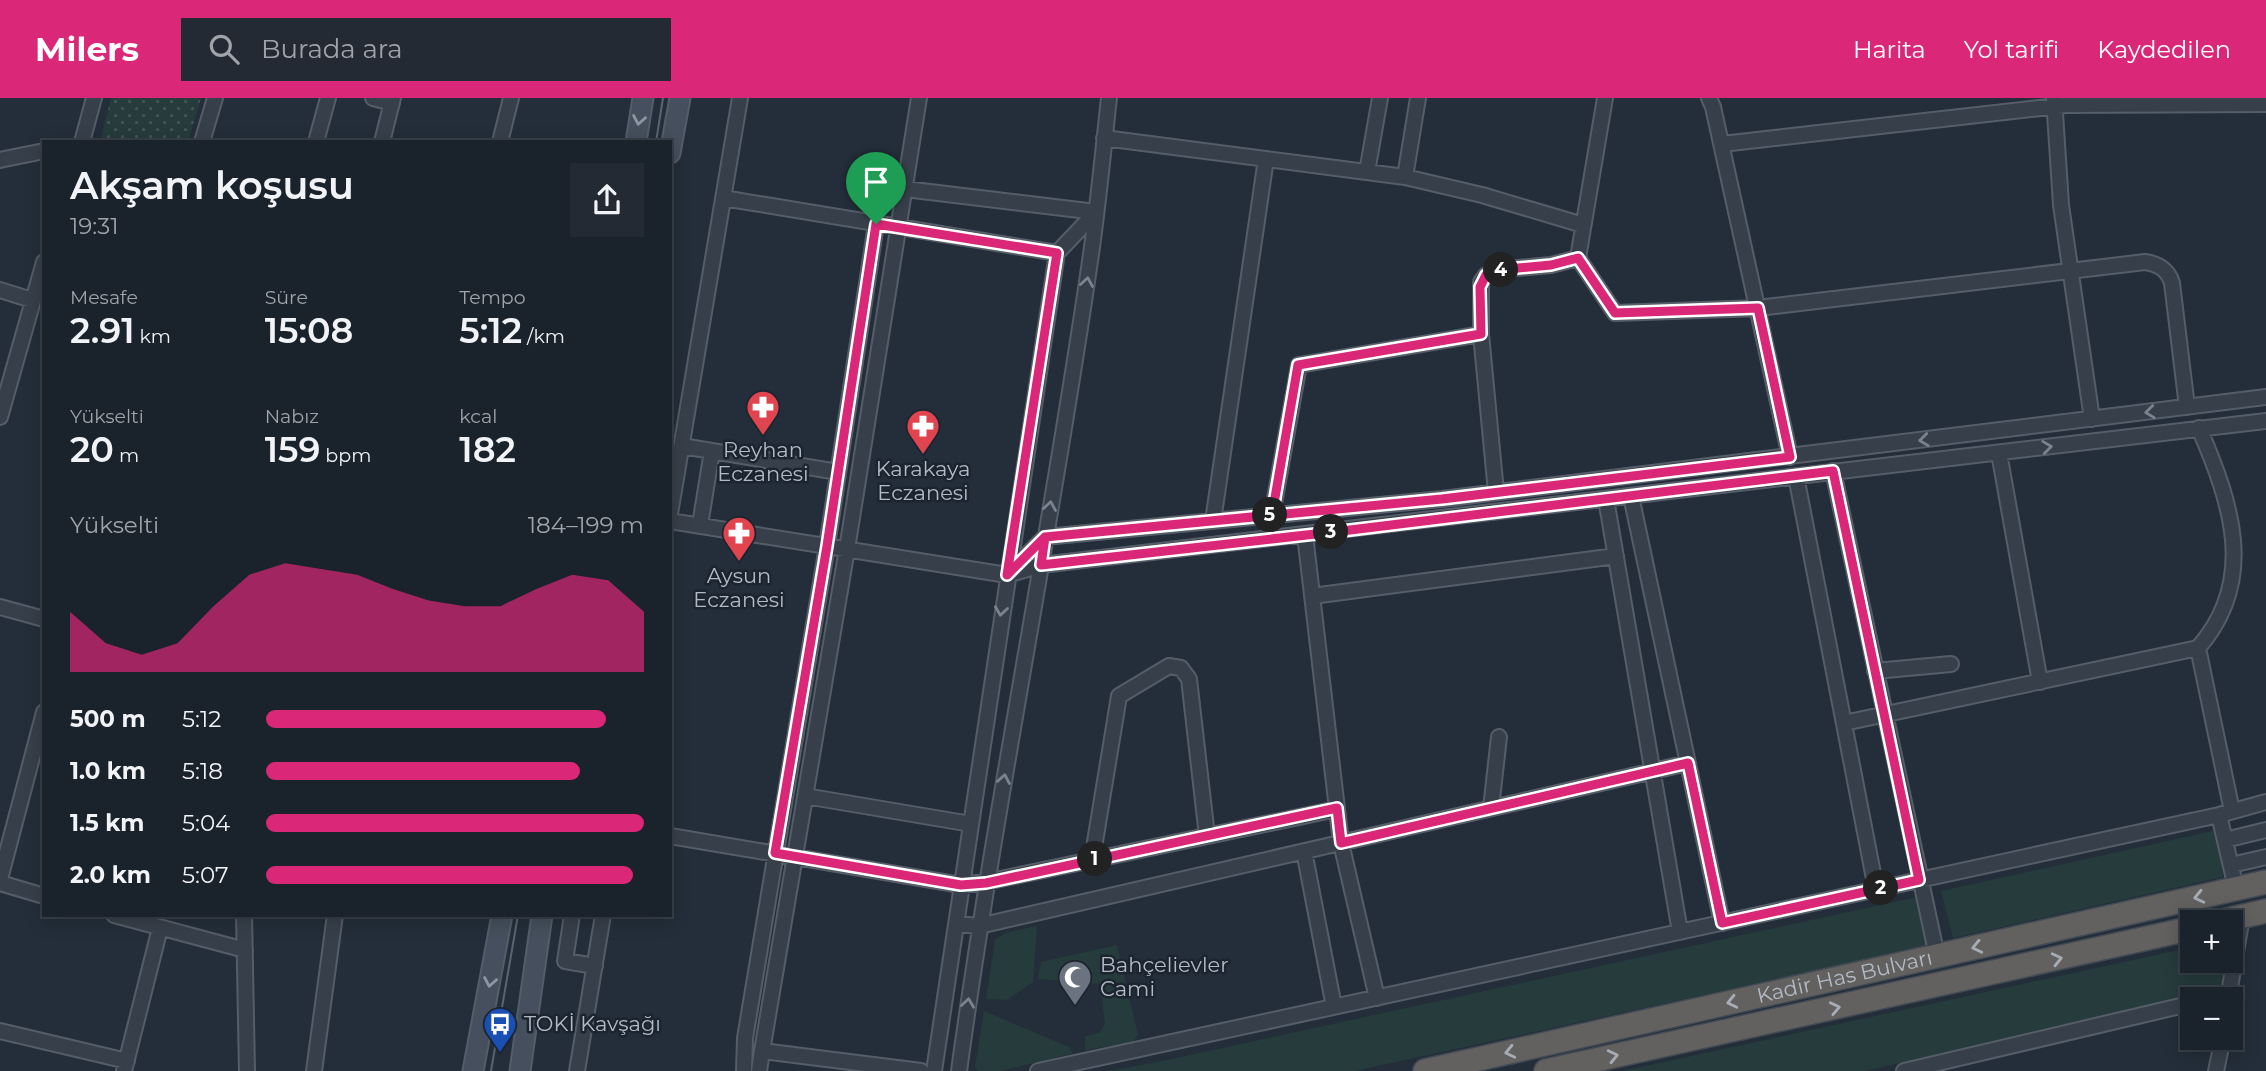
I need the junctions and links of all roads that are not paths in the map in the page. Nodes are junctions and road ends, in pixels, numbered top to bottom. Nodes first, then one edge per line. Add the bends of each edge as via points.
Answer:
1 (94, 98) edge
2 (215, 98) edge
3 (328, 98) edge
4 (373, 98) edge
5 (511, 98) edge
6 (643, 98) edge
7 (680, 98) edge
8 (740, 98) edge
9 (919, 98) edge
10 (1109, 98) edge
11 (1380, 98) edge
12 (1418, 98) edge
13 (1605, 98) edge
14 (1709, 98) edge
15 (393, 101) edge
16 (2055, 102) edge
17 (2266, 104) edge
18 (1104, 138) junction
19 (83, 140) edge
20 (203, 140) edge
21 (317, 140) edge
22 (383, 140) edge
23 (500, 140) edge
24 (636, 140) edge
25 (672, 142) edge
26 (1722, 144) junction
27 (42, 150) edge
28 (1266, 159) junction
29 (0, 160) edge
30 (1367, 172) junction
31 (1405, 177) junction
32 (905, 189) junction
33 (723, 198) junction
34 (1096, 212) junction
35 (876, 224) junction
36 (1583, 225) junction
37 (898, 228) junction
38 (1057, 253) junction
39 (1578, 258) junction
40 (42, 268) edge
41 (2071, 270) junction
42 (0, 290) edge
43 (32, 300) junction
44 (1758, 308) junction
45 (1481, 334) junction
46 (2266, 397) edge
47 (2187, 407) junction
48 (0, 417) edge
49 (2092, 419) junction
50 (2266, 421) edge
51 (2199, 428) junction
52 (682, 446) junction
53 (712, 451) junction
54 (1999, 453) junction
55 (1790, 457) junction
56 (1833, 471) junction
57 (838, 472) junction
58 (1796, 476) junction
59 (1496, 492) junction
60 (1631, 496) junction
61 (1606, 499) junction
62 (672, 503) edge
63 (1272, 515) junction
64 (672, 521) edge
65 (1213, 521) junction
66 (700, 525) junction
67 (1305, 535) junction
68 (1045, 537) junction
69 (827, 546) junction
70 (847, 549) junction
71 (1616, 556) junction
72 (1041, 565) junction
73 (1007, 575) junction
74 (1312, 596) junction
75 (0, 607) edge
76 (42, 618) edge
77 (2198, 648) junction
78 (1951, 664) dead end
79 (1875, 671) junction
80 (2040, 682) junction
81 (1885, 715) junction
82 (42, 720) edge
83 (1844, 723) junction
84 (1499, 737) dead end
85 (1688, 763) junction
86 (1653, 771) junction
87 (805, 796) junction
88 (2266, 802) edge
89 (1337, 808) junction
90 (1491, 808) junction
91 (2225, 813) junction
92 (0, 814) edge
93 (16, 818) junction
94 (971, 824) junction
95 (2266, 830) edge
96 (672, 836) edge
97 (1207, 836) junction
98 (2225, 840) junction
99 (1341, 843) junction
100 (1304, 851) junction
101 (775, 853) junction
102 (795, 857) junction
103 (2266, 857) edge
104 (1092, 860) junction
105 (2231, 866) junction
106 (1919, 880) junction
107 (0, 881) edge
108 (2266, 881) edge
109 (986, 883) junction
110 (961, 885) junction
111 (2236, 888) junction
112 (1876, 889) junction
113 (42, 895) edge
114 (2266, 911) edge
115 (121, 917) edge
116 (244, 917) edge
117 (335, 917) edge
118 (502, 917) edge
119 (542, 917) edge
120 (572, 917) edge
121 (603, 917) edge
122 (2243, 917) edge
123 (1722, 923) junction
124 (956, 925) junction
125 (979, 926) junction
126 (160, 928) junction
127 (2180, 931) edge
128 (1680, 932) junction
129 (245, 950) junction
130 (1937, 956) junction
131 (595, 966) junction
132 (1377, 998) junction
133 (2180, 1006) edge
134 (1334, 1007) junction
135 (0, 1031) edge
136 (2220, 1050) edge
137 (762, 1051) junction
138 (125, 1066) edge
139 (521, 1070) edge
140 (247, 1071) edge
141 (314, 1071) edge
142 (473, 1071) edge
143 (577, 1071) edge
144 (744, 1071) edge
145 (759, 1071) edge
146 (921, 1071) edge
147 (934, 1071) edge
148 (959, 1071) edge
149 (1038, 1071) edge
150 (1425, 1071) edge
151 (1546, 1071) edge
152 (1904, 1071) edge
153 (2216, 1071) edge

1 - 19 street
2 - 20 street
3 - 21 street
4 - 15 street
5 - 23 street
6 -> 24 main road
7 - 25 main road
8 - 33 street
9 - 32 street
10 - 18 street
11 - 30 street
12 - 31 street
13 - 36 street
14 - 26 street
15 - 22 street
16 - 17 street
16 - 26 street
16 - 41 street via 2061,205
18 - 28 street
18 - 34 street
26 - 44 street
27 - 29 street
28 - 30 street
28 - 65 street
30 - 31 street
31 - 36 street
32 - 34 street
32 - 37 street
33 - 35 street
33 - 52 street
34 - 38 street
68 -> 34 street
35 - 37 street
35 - 57 street
36 - 39 street
37 - 38 street
37 - 70 street
38 - 73 street
39 - 44 street via 1615,313
39 - 45 street via 1486,275 1480,287
40 - 43 street
41 - 44 street
41 - 47 street via 2145,262 2164,270 2172,283
41 - 49 street
42 - 43 street
43 - 48 street
44 - 55 street
45 - 59 street
45 - 63 street via 1298,365
46 - 47 street
47 -> 49 street
49 -> 55 street
50 - 51 street
54 -> 51 street
51 - 77 street via 2222,487 2235,557 2228,601
52 - 53 street
52 - 62 street
53 - 57 street
53 - 66 street
54 - 56 street
54 - 80 street
55 - 59 street
56 - 58 street
56 - 79 street
57 - 69 street
58 - 60 street
58 - 83 street
59 - 63 street
60 - 61 street
60 - 85 street
61 - 67 street
61 - 71 street
63 - 65 street
64 - 66 street
65 - 68 street
66 - 69 street
67 - 72 street
67 - 74 street
68 - 72 street
68 - 73 street
69 - 70 street
69 - 101 street
70 - 73 street
70 - 87 street
71 - 74 street
71 - 86 street
72 - 73 street
109 -> 72 street
73 -> 94 street
74 - 89 street
75 - 76 street
77 - 80 street
77 - 91 street
78 - 79 street
79 - 81 street
80 - 81 street
81 - 83 street
81 - 106 street
82 - 93 street
83 - 112 street
84 - 90 street
85 - 86 street
85 - 123 street
86 - 90 street
86 - 128 street
87 - 94 street
87 - 102 street
88 - 91 street
89 - 97 street
89 - 99 street
90 - 99 street
91 - 98 street
91 - 106 street
92 - 93 street
93 - 107 street
94 - 110 street
95 - 98 street
96 - 101 street
97 - 104 street
97 - 104 street via 1189,679 1181,668 1169,666 1119,696
98 - 105 street
99 - 100 street
99 - 132 street
100 - 125 street
100 - 134 street
101 - 102 street
101 - 144 street via 745,1038
102 - 110 street
102 - 137 street
103 - 105 street
104 - 109 street
105 - 111 street
106 - 112 street
106 - 130 street
107 - 113 street
108 - 111 highway, Kadir Has Bulvarı
109 - 110 street
109 - 125 street
110 - 124 street
111 -> 130 highway, Kadir Has Bulvarı
112 - 123 street
114 - 122 highway
115 - 126 street
116 - 129 street
117 - 141 street
118 -> 142 main road
119 - 139 main road
120 - 131 street via 565,961
121 - 131 street
123 - 128 street
124 - 125 street
124 - 147 street
148 -> 125 street
126 - 129 street
126 - 138 street
151 -> 127 highway, Kadir Has Bulvarı
128 - 132 street
129 - 140 street
130 -> 150 highway, Kadir Has Bulvarı
131 - 143 street
132 - 134 street
133 - 152 street
134 - 149 street
135 - 138 street
136 - 153 street
137 - 145 street
137 - 146 street

